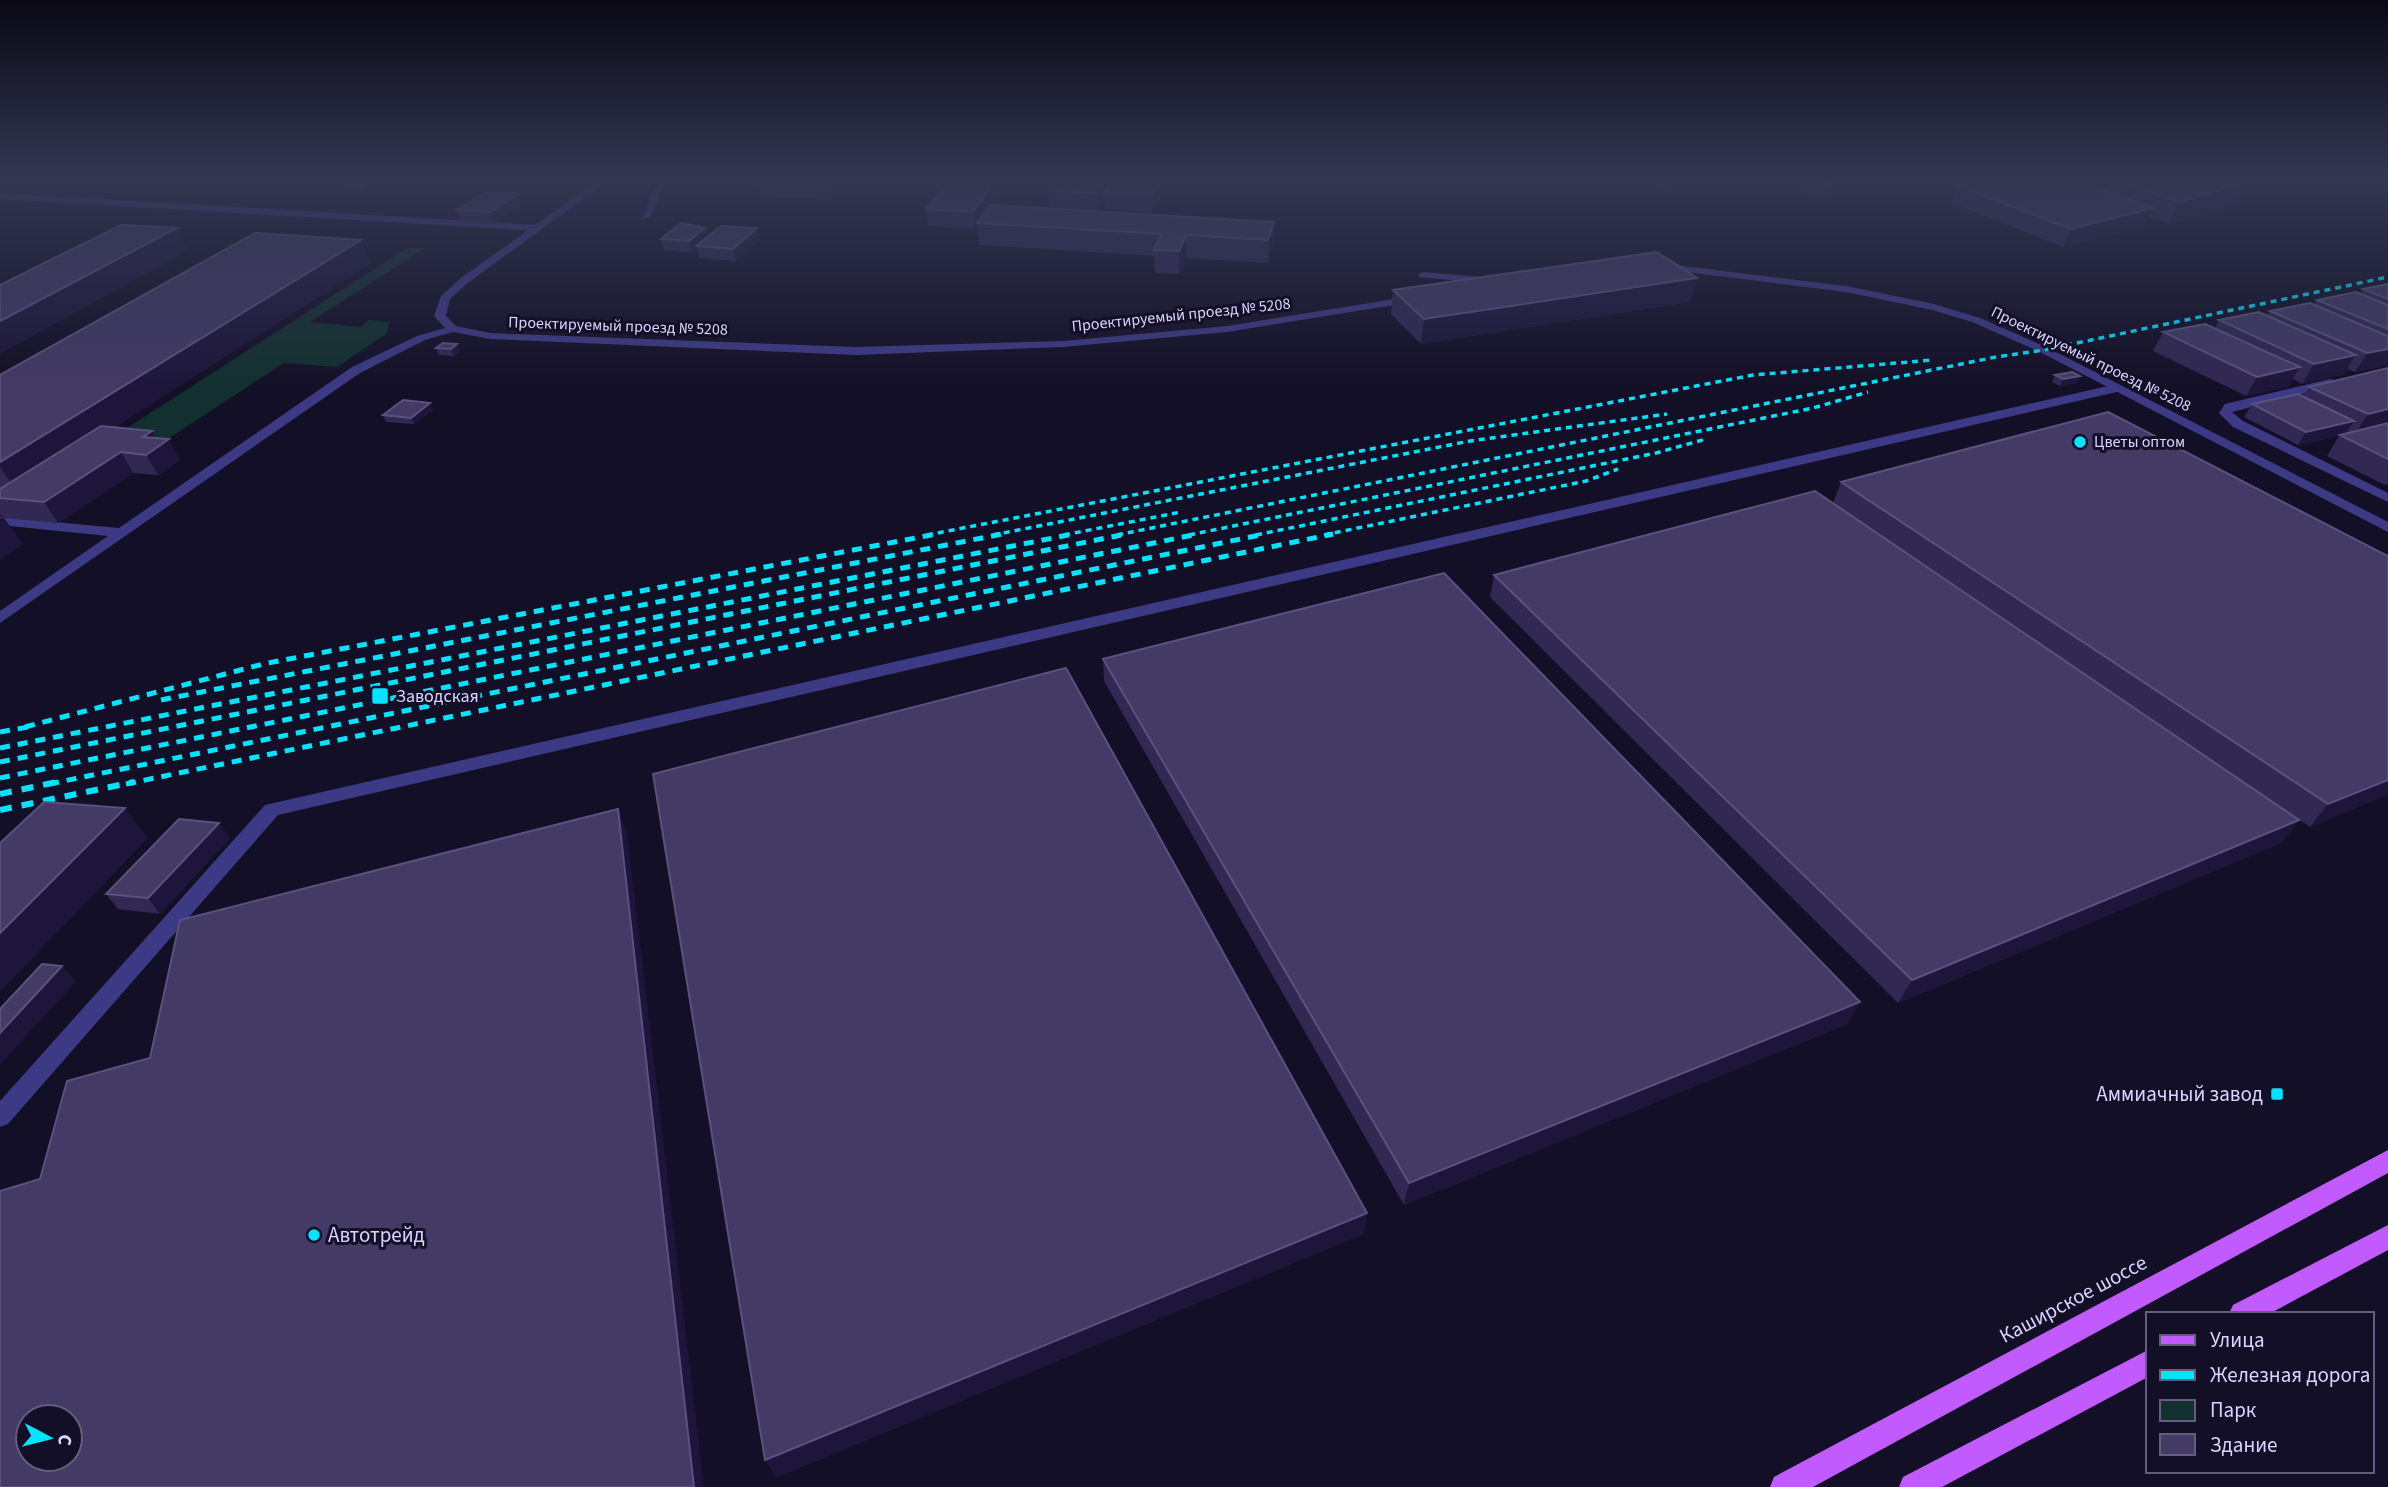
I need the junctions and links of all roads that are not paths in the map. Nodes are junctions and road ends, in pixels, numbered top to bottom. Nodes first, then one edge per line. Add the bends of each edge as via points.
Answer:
1 (511, 247) edge
2 (1644, 266) edge
3 (1423, 275) dead end
4 (1458, 292) edge
5 (1431, 296) edge
6 (452, 329) junction
7 (2348, 379) edge
8 (2116, 388) junction
9 (2388, 498) edge
10 (0, 521) edge
11 (2388, 528) edge
12 (121, 533) junction
13 (0, 618) edge
14 (0, 1117) edge
15 (2388, 1161) edge
16 (2388, 1237) edge
17 (2246, 1312) edge
18 (2146, 1364) edge
19 (1784, 1487) edge
20 (1913, 1487) edge

1 - 6 street via 445,298 440,316
2 - 8 street, Проектируемый проезд № 5208 via 1832,287 1934,307 2044,350
3 - 4 street via 1506,282
5 - 6 street, Проектируемый проезд № 5208 via 1227,329 1063,344 883,351 490,336
6 - 12 street via 421,338 356,370
7 - 9 street via 2229,407 2225,413 2238,424
8 - 11 street, Проектируемый проезд № 5208
8 - 14 street via 272,810
10 - 12 street
12 - 13 street
15 - 19 main road, Каширское шоссе
16 - 17 main road
18 - 20 main road

